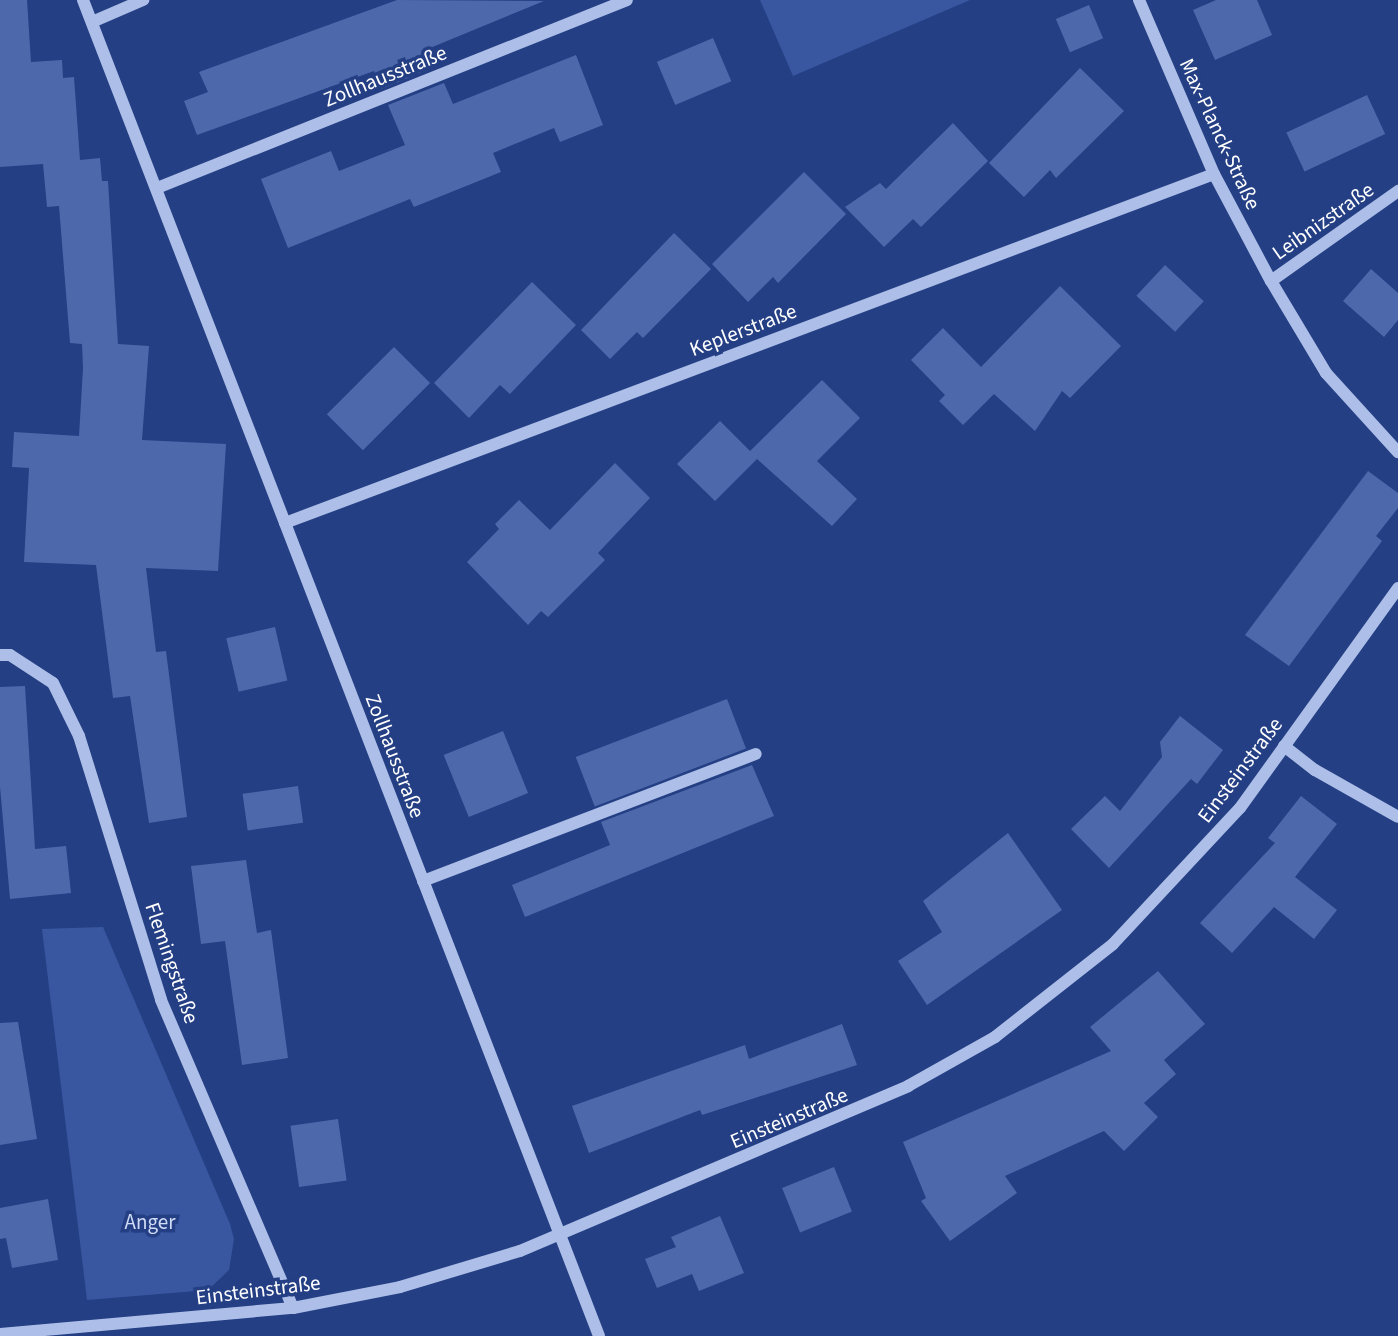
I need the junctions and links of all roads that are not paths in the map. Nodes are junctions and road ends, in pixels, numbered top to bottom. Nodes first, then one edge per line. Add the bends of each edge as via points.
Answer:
1 (83, 0) edge
2 (144, 0) edge
3 (627, 0) edge
4 (1139, 0) edge
5 (92, 22) junction
6 (1214, 174) junction
7 (158, 188) junction
8 (1398, 191) edge
9 (1271, 281) junction
10 (1398, 452) edge
11 (285, 523) junction
12 (1398, 588) edge
13 (0, 655) edge
14 (1284, 746) junction
15 (756, 754) dead end
16 (1398, 817) edge
17 (423, 881) junction
18 (558, 1232) junction
19 (293, 1308) junction
20 (0, 1334) edge
21 (599, 1336) edge

1 - 5 street, Zollhausstraße
2 - 5 street
3 - 7 street, Zollhausstraße
4 - 6 street, Max-Planck-Straße
5 - 7 street, Zollhausstraße
6 - 9 street, Max-Planck-Straße
6 - 11 street, Keplerstraße
7 - 11 street, Zollhausstraße
8 - 9 street, Leibnizstraße
9 - 10 street, Max-Planck-Straße via 1326,373
11 - 17 street, Zollhausstraße
12 - 14 street, Einsteinstraße
13 - 19 street, Flemingstraße via 10,655 53,683 79,737 162,1000
14 - 16 street via 1315,770
14 - 18 street, Einsteinstraße via 1240,808 1113,944 995,1037 908,1086 810,1131
15 - 17 street
17 - 18 street, Zollhausstraße
18 - 19 street, Einsteinstraße via 476,1266
18 - 21 street, Zollhausstraße
19 - 20 street, Einsteinstraße

